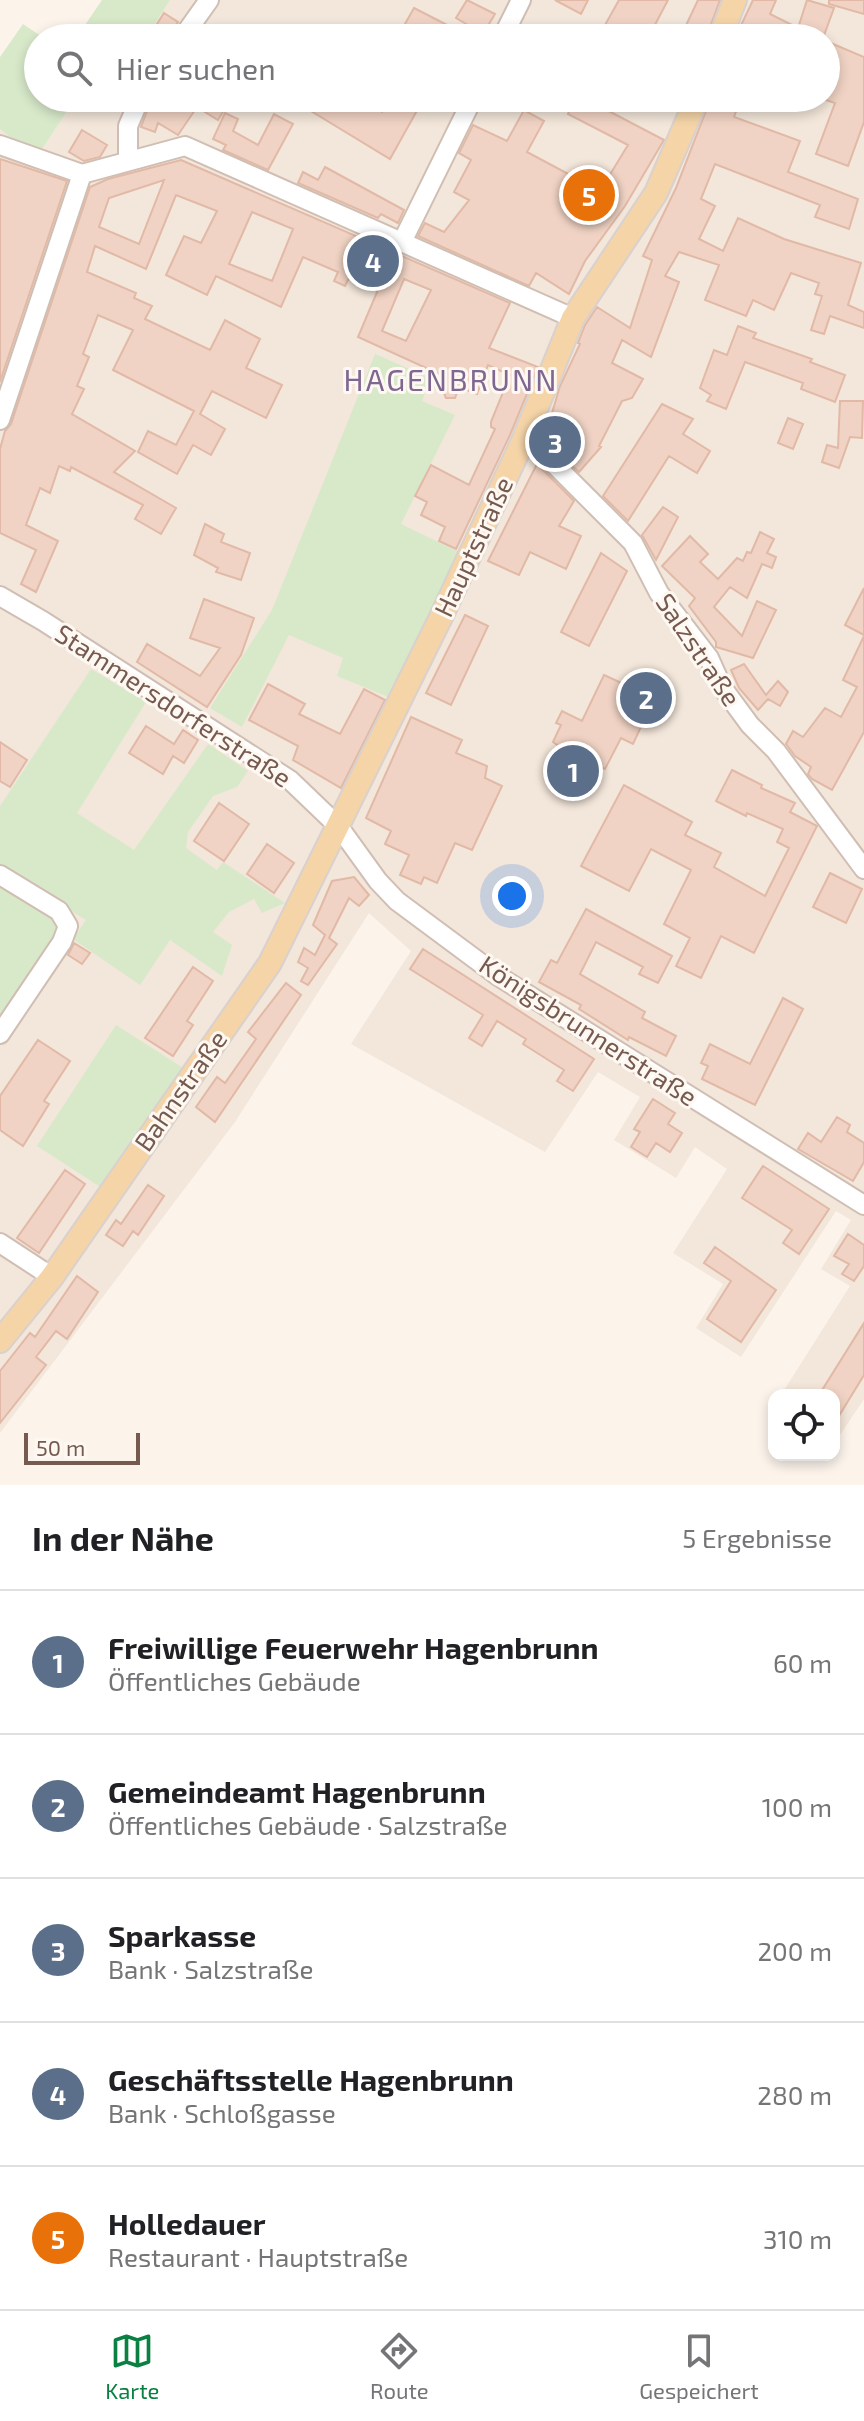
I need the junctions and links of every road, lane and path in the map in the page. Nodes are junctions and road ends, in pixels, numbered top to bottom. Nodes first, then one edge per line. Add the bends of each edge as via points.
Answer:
1 (209, 0) edge
2 (521, 0) edge
3 (735, 0) edge
4 (195, 24) edge
5 (509, 24) edge
6 (726, 24) edge
7 (134, 112) edge
8 (466, 112) edge
9 (691, 112) edge
10 (0, 145) edge
11 (128, 160) junction
12 (82, 174) junction
13 (402, 242) junction
14 (573, 318) junction
15 (0, 420) edge
16 (523, 441) junction
17 (0, 596) edge
18 (339, 827) junction
19 (864, 869) edge
20 (0, 875) edge
21 (0, 1034) edge
22 (864, 1205) edge
23 (0, 1243) edge
24 (52, 1277) junction
25 (0, 1341) edge

1 - 4 street
2 - 5 street
3 - 6 main road
7 - 11 street via 128,126
8 - 13 street
9 - 14 main road, Hauptstraße via 656,193
10 - 12 street
11 - 12 street
11 - 13 street via 185,146
12 - 15 street
13 - 14 street
14 - 16 main road, Hauptstraße
16 - 18 main road, Hauptstraße
16 - 19 street, Salzstraße via 545,455 633,543 659,593 709,658 722,687
17 - 18 street, Stammersdorferstraße via 290,780
18 - 22 street, Königsbrunnerstraße via 378,881 422,922
18 - 24 main road, Bahnstraße via 270,963
20 - 21 street via 59,911 68,926
23 - 24 street
24 - 25 main road, Bahnstraße

